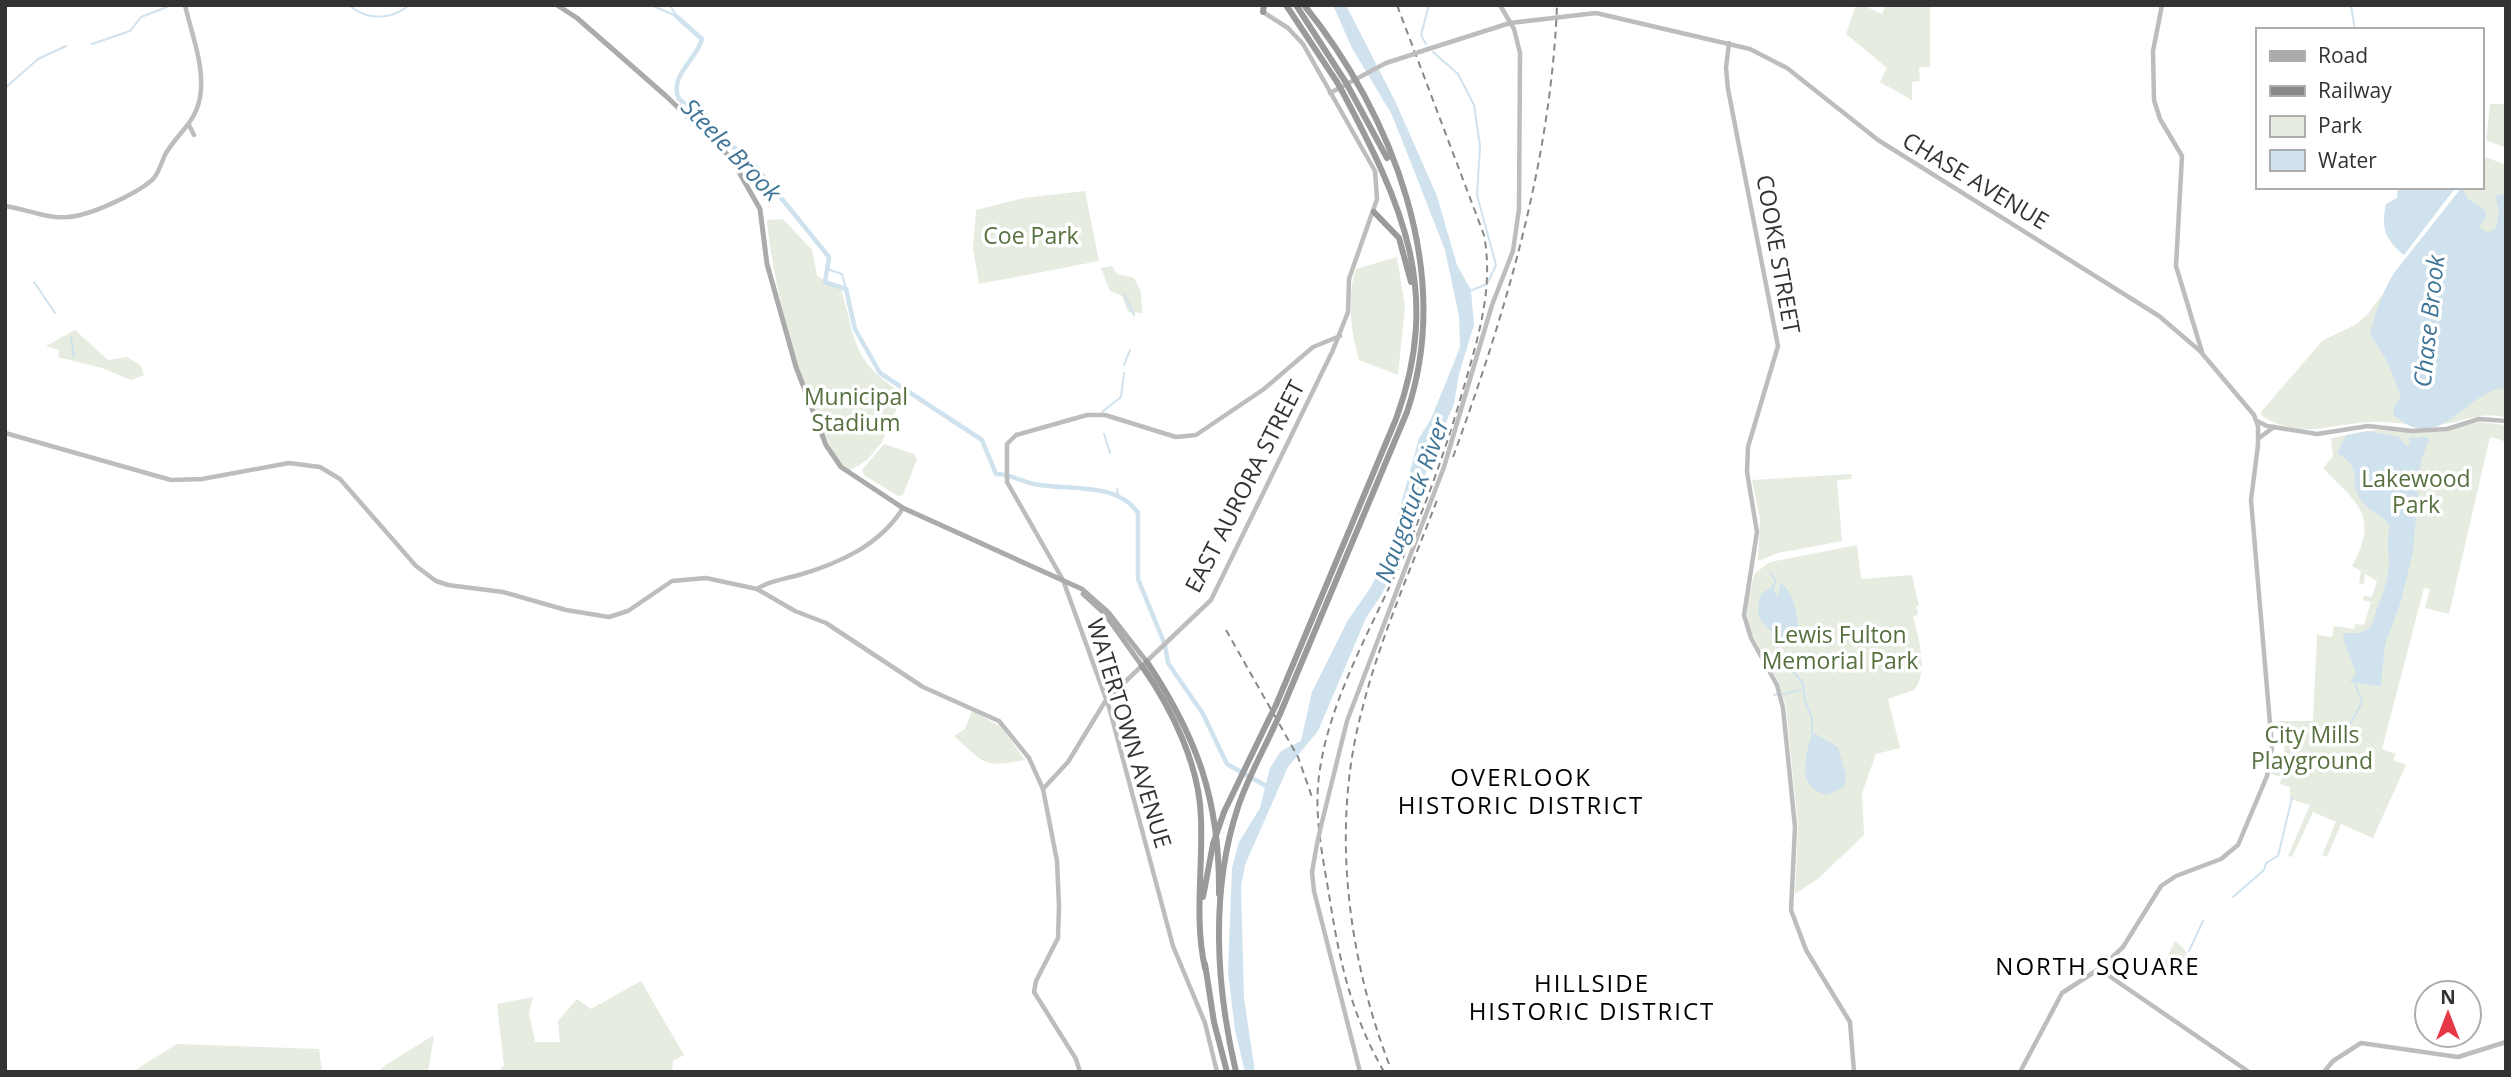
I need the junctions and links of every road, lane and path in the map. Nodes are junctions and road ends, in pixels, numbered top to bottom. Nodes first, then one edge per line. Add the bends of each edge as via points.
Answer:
1 (185, 5) edge
2 (557, 5) edge
3 (1286, 5) edge
4 (1296, 5) edge
5 (1304, 5) edge
6 (1500, 5) edge
7 (2162, 5) edge
8 (1263, 9) edge
9 (1510, 23) junction
10 (1729, 43) junction
11 (1361, 76) junction
12 (1345, 87) junction
13 (1330, 93) junction
14 (189, 125) junction
15 (194, 135) dead end
16 (5, 206) edge
17 (1409, 211) junction
18 (1374, 212) junction
19 (2197, 333) junction
20 (1340, 336) junction
21 (2185, 338) junction
22 (2202, 353) junction
23 (1413, 359) junction
24 (2256, 420) junction
25 (2506, 421) edge
26 (2278, 427) junction
27 (5, 433) edge
28 (2258, 439) junction
29 (903, 508) junction
30 (1063, 580) junction
31 (757, 589) junction
32 (1144, 664) junction
33 (1106, 700) junction
34 (1043, 789) junction
35 (1219, 952) junction
36 (1205, 968) junction
37 (2099, 969) junction
38 (2506, 1042) edge
39 (1080, 1072) edge
40 (1217, 1072) edge
41 (1227, 1072) edge
42 (1236, 1072) edge
43 (1360, 1072) edge
44 (1854, 1072) edge
45 (2020, 1072) edge
46 (2249, 1072) edge
47 (2323, 1072) edge

1 - 14 main road via 201,88
2 - 29 main road via 666,96 731,158 760,209 771,279 825,445 841,467
3 - 12 highway, bridge via 1337,82
4 - 12 highway
5 - 11 highway
6 - 9 main road
7 - 19 main road via 2153,51 2154,100 2182,156 2176,266
8 - 13 main road, EAST AURORA STREET via 1297,36
9 - 10 main road, CHASE AVENUE via 1605,14
9 - 11 main road, CHASE AVENUE
9 - 43 main road, bridge via 1520,60 1520,209 1514,246 1492,304 1447,459 1346,725 1313,869 1314,891
10 - 21 main road, CHASE AVENUE via 1779,63 1872,136 2130,296
10 - 44 main road, COOKE STREET via 1728,89 1778,346 1748,444 1747,472 1757,532 1744,615 1783,708 1796,827 1791,910 1806,950 1850,1022
11 - 13 main road, CHASE AVENUE
11 - 17 highway
12 - 17 highway via 1392,167
12 - 23 highway via 1401,214 1417,295
13 - 18 main road, EAST AURORA STREET via 1375,171
14 - 15 main road
14 - 16 main road via 150,182 77,216 48,218
17 - 35 highway, bridge via 1425,300 1424,341 1415,387 1247,784 1227,852
18 - 20 main road, EAST AURORA STREET via 1349,279 1348,313
18 - 23 highway via 1394,229 1408,267 1414,293
19 - 21 main road
19 - 22 main road
20 - 30 main road, WATERTOWN AVENUE via 1313,347 1264,389 1196,435 1176,437 1115,418 1087,415 1012,436 1007,444 1007,482
20 - 32 main road, EAST AURORA STREET via 1211,600
21 - 22 main road, CHASE AVENUE
22 - 24 main road, CHASE AVENUE
23 - 36 highway, bridge via 1396,419 1213,844 1203,899
24 - 26 main road
24 - 28 main road
25 - 26 main road via 2479,419 2425,430 2363,426 2320,434
26 - 28 main road via 2266,430
27 - 31 main road via 171,480 289,463 313,465 340,479 416,566 436,581 503,592 591,615 619,615 665,584 687,577
28 - 37 main road via 2251,500 2272,747 2269,772 2236,847 2221,859 2163,884 2124,946
29 - 30 main road
29 - 31 main road via 873,543 823,567
30 - 32 main road via 1105,614
30 - 33 main road, WATERTOWN AVENUE
31 - 34 main road via 830,625 923,687 999,721 1029,758
32 - 33 main road, EAST AURORA STREET
32 - 35 highway via 1184,731 1209,788 1219,853
32 - 36 highway via 1180,734 1199,797 1199,928
33 - 34 main road, EAST AURORA STREET via 1068,762
33 - 40 main road, WATERTOWN AVENUE via 1173,946 1205,1023
34 - 39 main road via 1057,868 1058,938 1034,991
35 - 42 highway via 1223,1006
36 - 41 highway
37 - 45 main road via 2063,991
37 - 46 main road
38 - 47 main road via 2460,1056 2361,1043

